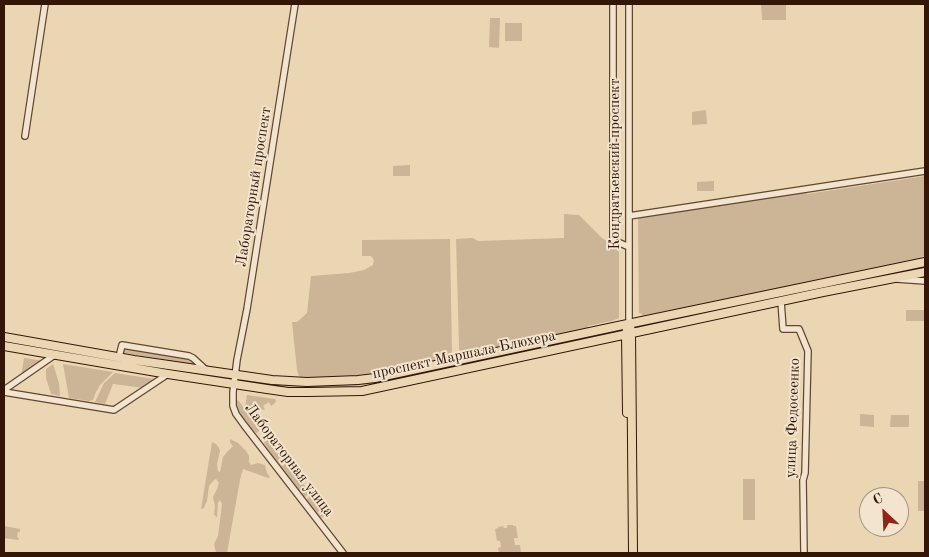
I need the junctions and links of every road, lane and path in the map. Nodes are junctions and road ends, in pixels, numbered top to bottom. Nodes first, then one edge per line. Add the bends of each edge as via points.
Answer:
1 (45, 4) edge
2 (295, 4) edge
3 (613, 4) edge
4 (629, 4) edge
5 (24, 136) dead end
6 (925, 171) edge
7 (629, 216) junction
8 (629, 247) junction
9 (925, 262) edge
10 (925, 272) edge
11 (888, 279) junction
12 (925, 280) edge
13 (781, 301) junction
14 (629, 323) junction
15 (629, 333) junction
16 (4, 337) edge
17 (4, 346) edge
18 (56, 354) junction
19 (120, 360) junction
20 (206, 370) junction
21 (168, 374) junction
22 (235, 374) junction
23 (234, 384) junction
24 (4, 391) edge
25 (344, 553) edge
26 (628, 553) edge
27 (633, 553) edge
28 (804, 553) edge

1 - 5 street
2 - 22 street, Лабораторный проспект
3 - 8 street via 613,240
4 - 7 street, Кондратьевский проспект
6 - 7 street
7 - 8 street, Кондратьевский проспект
8 - 14 street, Кондратьевский проспект
9 - 14 main road, проспект Маршала Блюхера
10 - 11 main road, проспект Маршала Блюхера
11 - 12 street
11 - 13 main road, проспект Маршала Блюхера
13 - 15 main road, проспект Маршала Блюхера
13 - 28 street, улица Федосеенко via 783,329 799,329 808,351
14 - 15 main road, Кондратьевский проспект
14 - 22 main road, проспект Маршала Блюхера via 375,378 307,382
15 - 23 main road, проспект Маршала Блюхера via 362,391 288,392
15 - 26 main road, Кондратьевский проспект
15 - 27 main road, Кондратьевский проспект
16 - 19 main road, проспект Маршала Блюхера
17 - 18 main road, проспект Маршала Блюхера
18 - 19 main road, проспект Маршала Блюхера
18 - 24 street
19 - 20 main road, проспект Маршала Блюхера
19 - 20 street via 122,345 189,356
19 - 21 main road, проспект Маршала Блюхера
20 - 22 main road, проспект Маршала Блюхера
21 - 23 main road, проспект Маршала Блюхера
21 - 24 street via 114,410
22 - 23 street, Лабораторная улица
23 - 25 street, Лабораторная улица via 236,414

